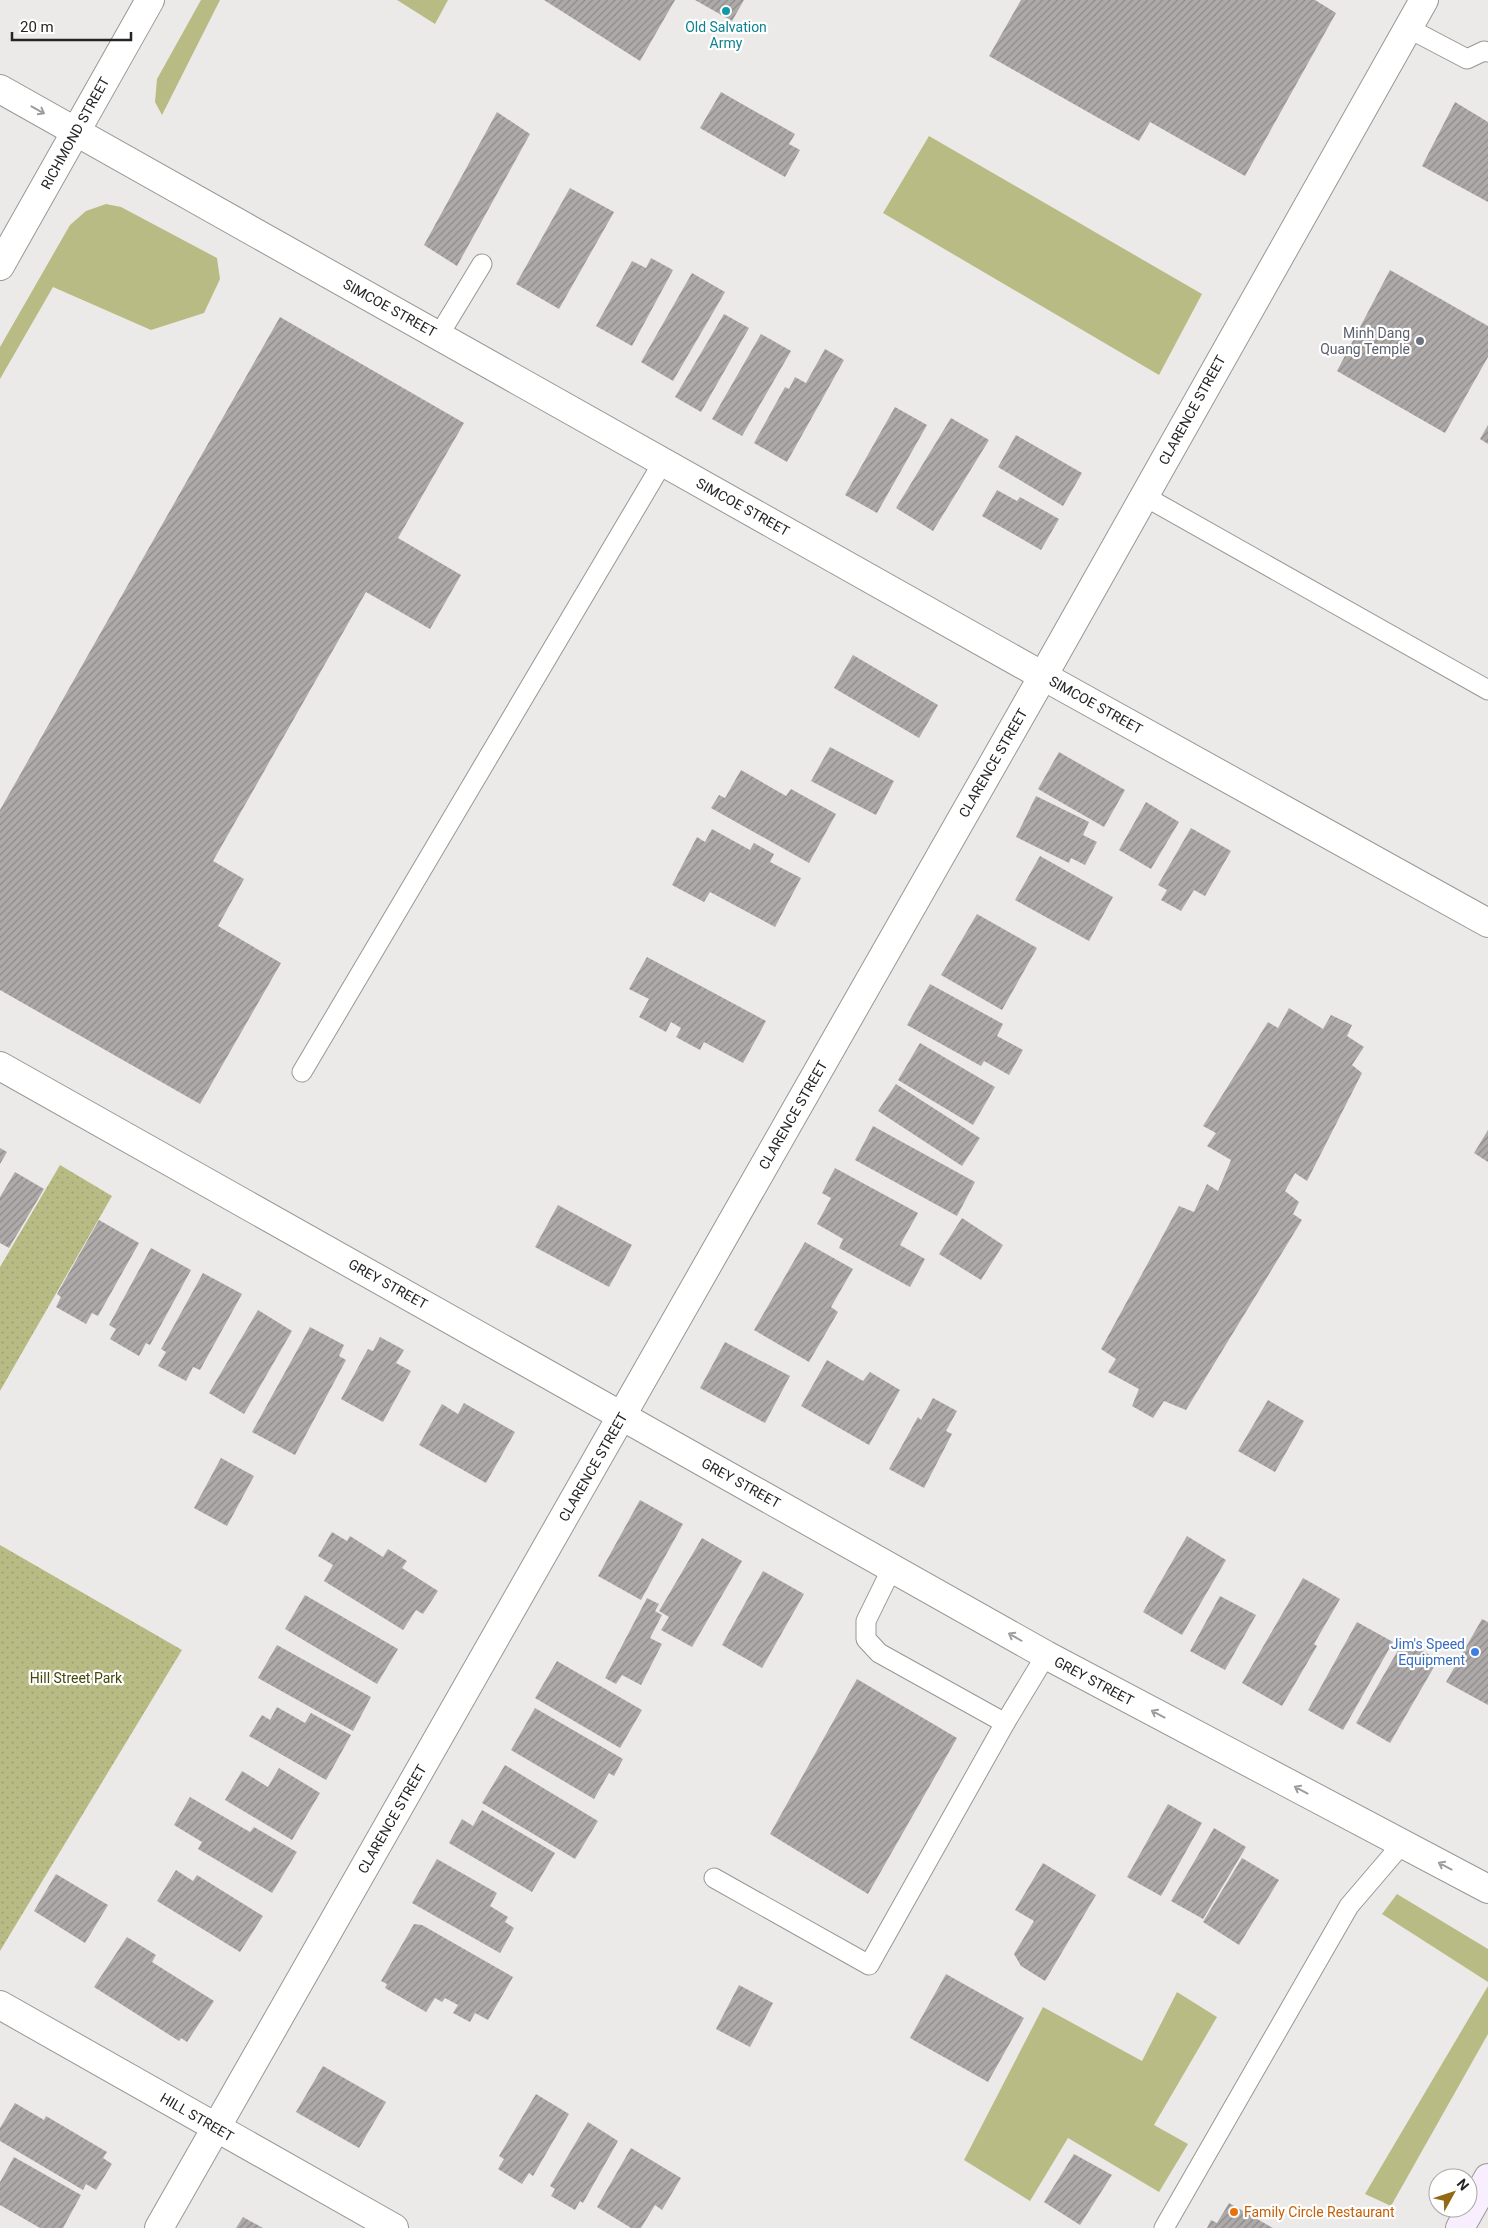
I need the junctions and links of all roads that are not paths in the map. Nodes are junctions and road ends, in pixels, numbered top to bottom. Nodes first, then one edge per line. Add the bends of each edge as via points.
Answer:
1 (150, 0) edge
2 (1424, 0) edge
3 (1408, 28) junction
4 (1488, 52) edge
5 (0, 89) edge
6 (76, 131) junction
7 (482, 264) dead end
8 (0, 266) edge
9 (439, 335) junction
10 (663, 462) junction
11 (1144, 496) junction
12 (1043, 676) junction
13 (1488, 690) edge
14 (1488, 923) edge
15 (0, 1066) edge
16 (302, 1072) dead end
17 (622, 1416) junction
18 (892, 1568) junction
19 (1046, 1655) junction
20 (1005, 1723) junction
21 (1402, 1844) junction
22 (714, 1878) dead end
23 (1488, 1889) edge
24 (0, 2005) edge
25 (216, 2128) junction
26 (1488, 2178) edge
27 (159, 2228) edge
28 (394, 2228) edge
29 (1164, 2228) edge
30 (1460, 2228) edge

1 - 6 street, RICHMOND STREET
2 - 3 street, CLARENCE STREET
3 - 4 lane via 1467,59
3 - 11 street, CLARENCE STREET
5 -> 6 street, SIMCOE STREET
6 - 8 street, RICHMOND STREET
6 - 9 street, SIMCOE STREET
7 - 9 lane
9 - 10 street, SIMCOE STREET
10 - 12 street, SIMCOE STREET
10 - 16 lane
11 - 12 street, CLARENCE STREET
11 - 13 lane
12 - 14 street, SIMCOE STREET
12 - 17 street, CLARENCE STREET
15 - 17 street, GREY STREET
17 - 18 street, GREY STREET
17 - 25 street, CLARENCE STREET
19 -> 18 street, GREY STREET
18 - 20 lane via 866,1621 866,1639 879,1653
19 - 20 lane
21 -> 19 street, GREY STREET
20 - 22 lane via 869,1964
23 -> 21 street, GREY STREET
21 - 29 lane via 1349,1906
24 - 25 street, HILL STREET
25 - 27 street, CLARENCE STREET
25 - 28 street, HILL STREET
26 - 30 main road

